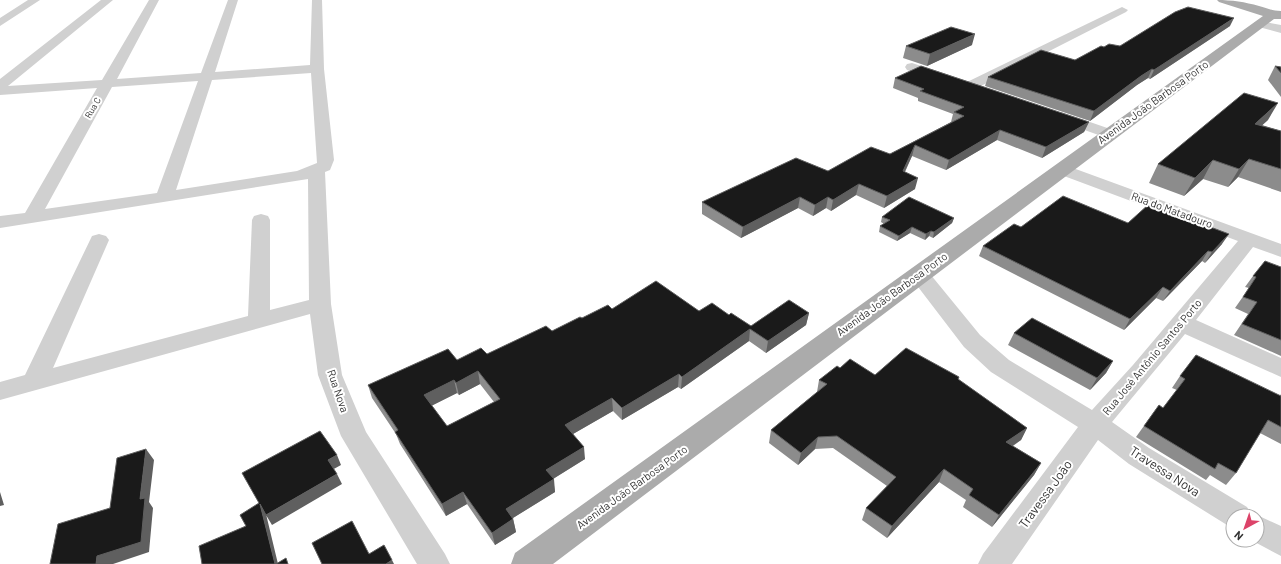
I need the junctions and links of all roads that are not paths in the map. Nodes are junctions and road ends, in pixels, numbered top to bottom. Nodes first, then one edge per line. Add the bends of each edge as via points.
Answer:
1 (35, 0) edge
2 (108, 0) edge
3 (154, 0) edge
4 (233, 0) edge
5 (317, 0) edge
6 (1223, 0) edge
7 (1253, 0) edge
8 (1267, 1) dead end
9 (1122, 10) dead end
10 (1266, 20) edge
11 (0, 23) edge
12 (1281, 29) edge
13 (912, 67) dead end
14 (317, 69) junction
15 (206, 76) junction
16 (107, 83) junction
17 (0, 86) edge
18 (970, 86) junction
19 (0, 91) edge
20 (992, 94) edge
21 (1051, 114) edge
22 (1110, 134) junction
23 (1062, 169) junction
24 (316, 171) junction
25 (165, 196) junction
26 (32, 216) junction
27 (262, 220) dead end
28 (0, 222) edge
29 (1250, 239) junction
30 (99, 240) dead end
31 (1281, 251) edge
32 (920, 274) junction
33 (320, 304) junction
34 (259, 321) junction
35 (1182, 322) junction
36 (1281, 368) edge
37 (34, 382) junction
38 (0, 391) edge
39 (1095, 424) junction
40 (1225, 509) edge
41 (1265, 533) edge
42 (1281, 542) edge
43 (434, 564) edge
44 (527, 564) edge
45 (994, 564) edge

1 - 11 street
2 - 17 street
3 - 16 street, Rua C
4 - 15 street
5 - 14 street
6 - 10 main road via 1258,9
7 - 8 main road
9 - 18 street
10 - 12 street
10 - 22 main road, Avenida João Barbosa Porto
13 - 18 street
14 - 15 street
14 - 24 street via 326,160 324,166
15 - 16 street
15 - 25 street
16 - 19 street
16 - 26 street, Rua C
18 - 20 street
21 - 22 street
22 - 23 main road, Avenida João Barbosa Porto
23 - 29 street, Rua do Matadouro
23 - 32 main road, Avenida João Barbosa Porto
24 - 25 street via 301,176
24 - 33 street, Rua Nova
25 - 26 street
26 - 28 street
27 - 34 street
29 - 31 street, Rua do Matadouro
29 - 35 street, Rua José Antônio Santos Porto
30 - 37 street
32 - 39 street, Rua José Antônio Santos Porto via 972,341 1000,366
32 - 44 main road, Avenida João Barbosa Porto
33 - 34 street
33 - 43 street, Rua Nova via 330,375 354,436
34 - 37 street
35 - 36 street
35 - 39 street, Rua José Antônio Santos Porto
37 - 38 street
39 - 40 street, Travessa Nova via 1139,456
39 - 45 street, Travessa João
41 - 42 street

